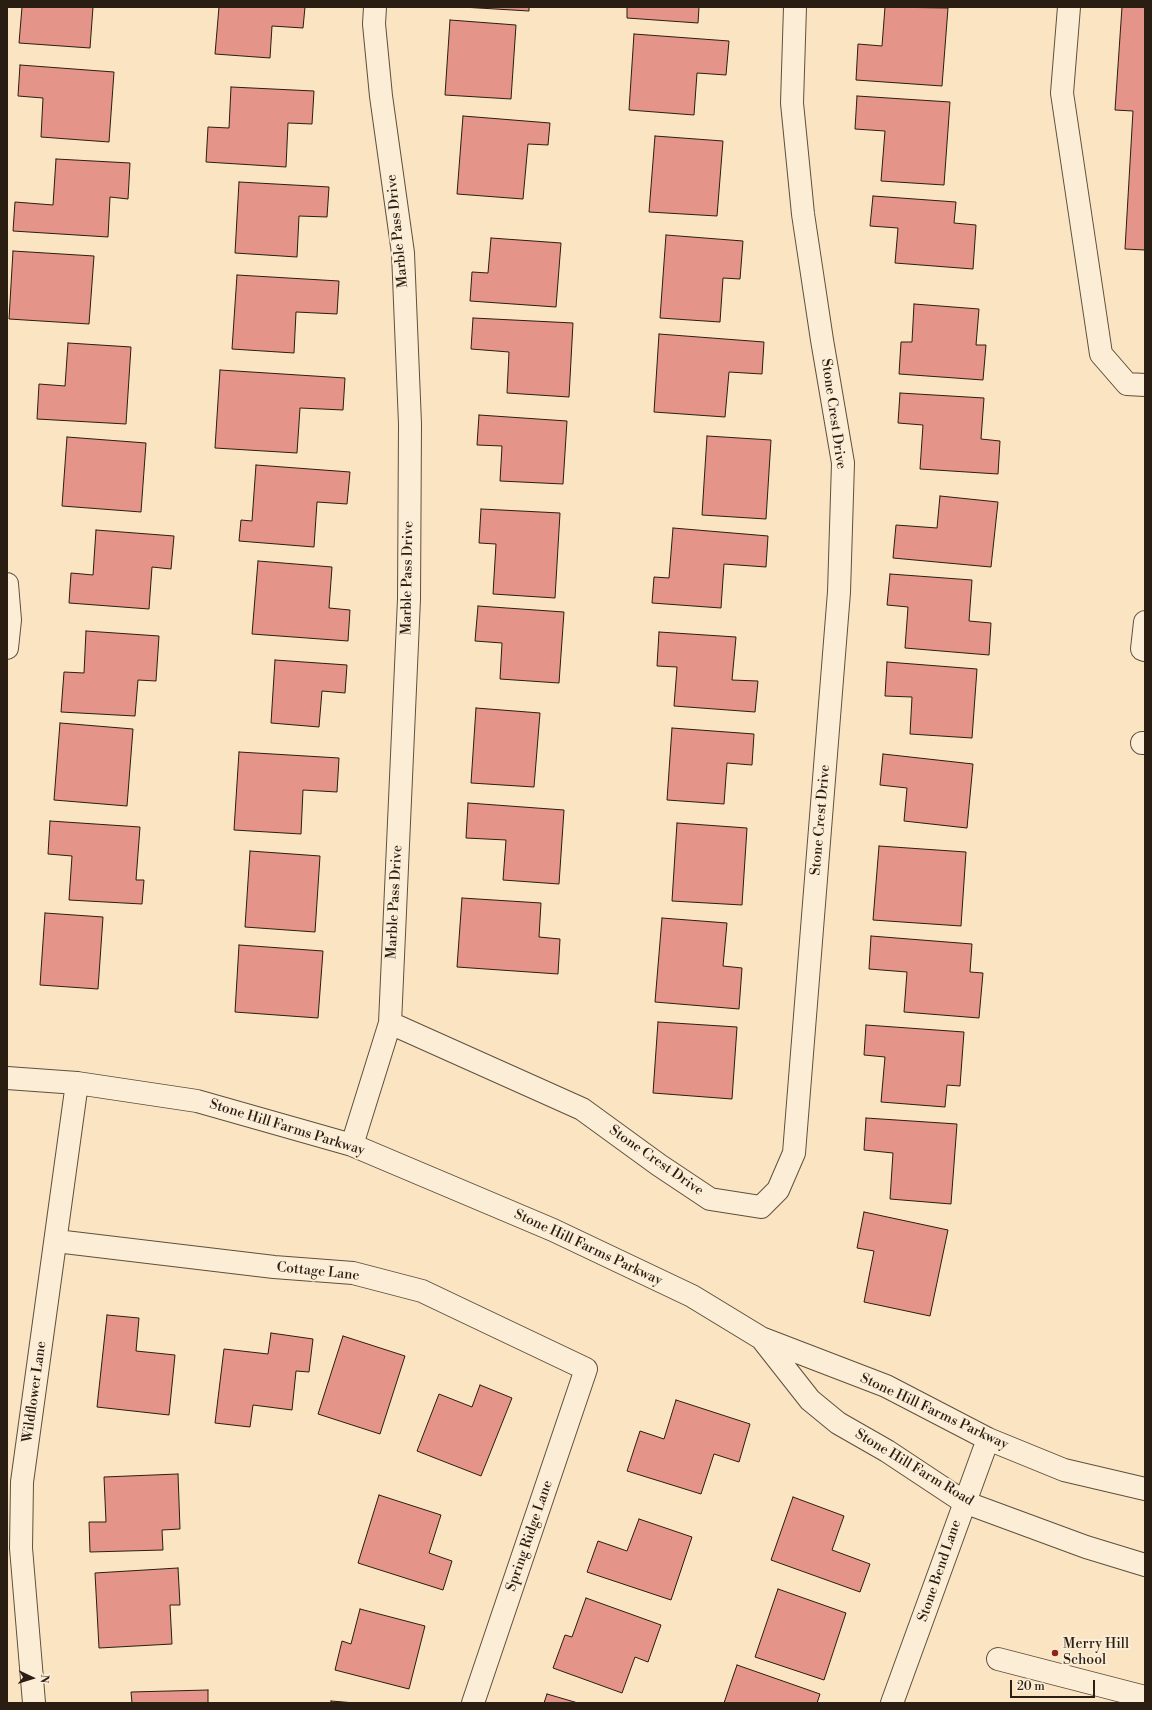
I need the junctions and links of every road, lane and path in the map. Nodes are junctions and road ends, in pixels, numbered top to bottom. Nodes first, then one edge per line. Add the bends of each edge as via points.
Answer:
1 (375, 7) edge
2 (795, 7) edge
3 (1069, 7) edge
4 (1145, 385) edge
5 (7, 584) edge
6 (1145, 622) edge
7 (7, 648) edge
8 (1145, 650) edge
9 (390, 1023) junction
10 (7, 1078) edge
11 (77, 1083) junction
12 (352, 1145) junction
13 (56, 1241) junction
14 (761, 1338) junction
15 (586, 1369) joint
16 (988, 1438) junction
17 (1145, 1489) edge
18 (964, 1502) junction
19 (1145, 1565) edge
20 (998, 1658) dead end
21 (1145, 1697) edge
22 (34, 1703) edge
23 (473, 1703) edge
24 (892, 1703) edge

1 - 9 street, Marble Pass Drive via 380,96 403,253 410,424 409,599
2 - 9 street, Stone Crest Drive via 792,103 803,214 842,463 839,592 794,1153 778,1190 761,1207 710,1199 582,1109
3 - 4 street via 1062,93 1101,354 1127,384
5 - 7 street via 10,620
6 - 8 street via 1142,649
9 - 12 street, Marble Pass Drive
10 - 11 street, Stone Hill Farms Parkway
11 - 12 street, Stone Hill Farms Parkway via 197,1101
11 - 13 street, Wildflower Lane
12 - 14 street, Stone Hill Farms Parkway via 553,1230 692,1296
13 - 15 street, Cottage Lane via 274,1267 353,1273 422,1291
13 - 22 street, Wildflower Lane via 22,1482 20,1548
14 - 16 street, Stone Hill Farms Parkway via 886,1386
14 - 18 street, Stone Hill Farm Road via 810,1400 838,1422
15 - 23 street, Spring Ridge Lane
16 - 17 street, Stone Hill Farms Parkway via 1064,1470
16 - 18 street, Stone Bend Lane
18 - 19 street, Stone Hill Farm Road via 1086,1547
18 - 24 street, Stone Bend Lane
20 - 21 street

